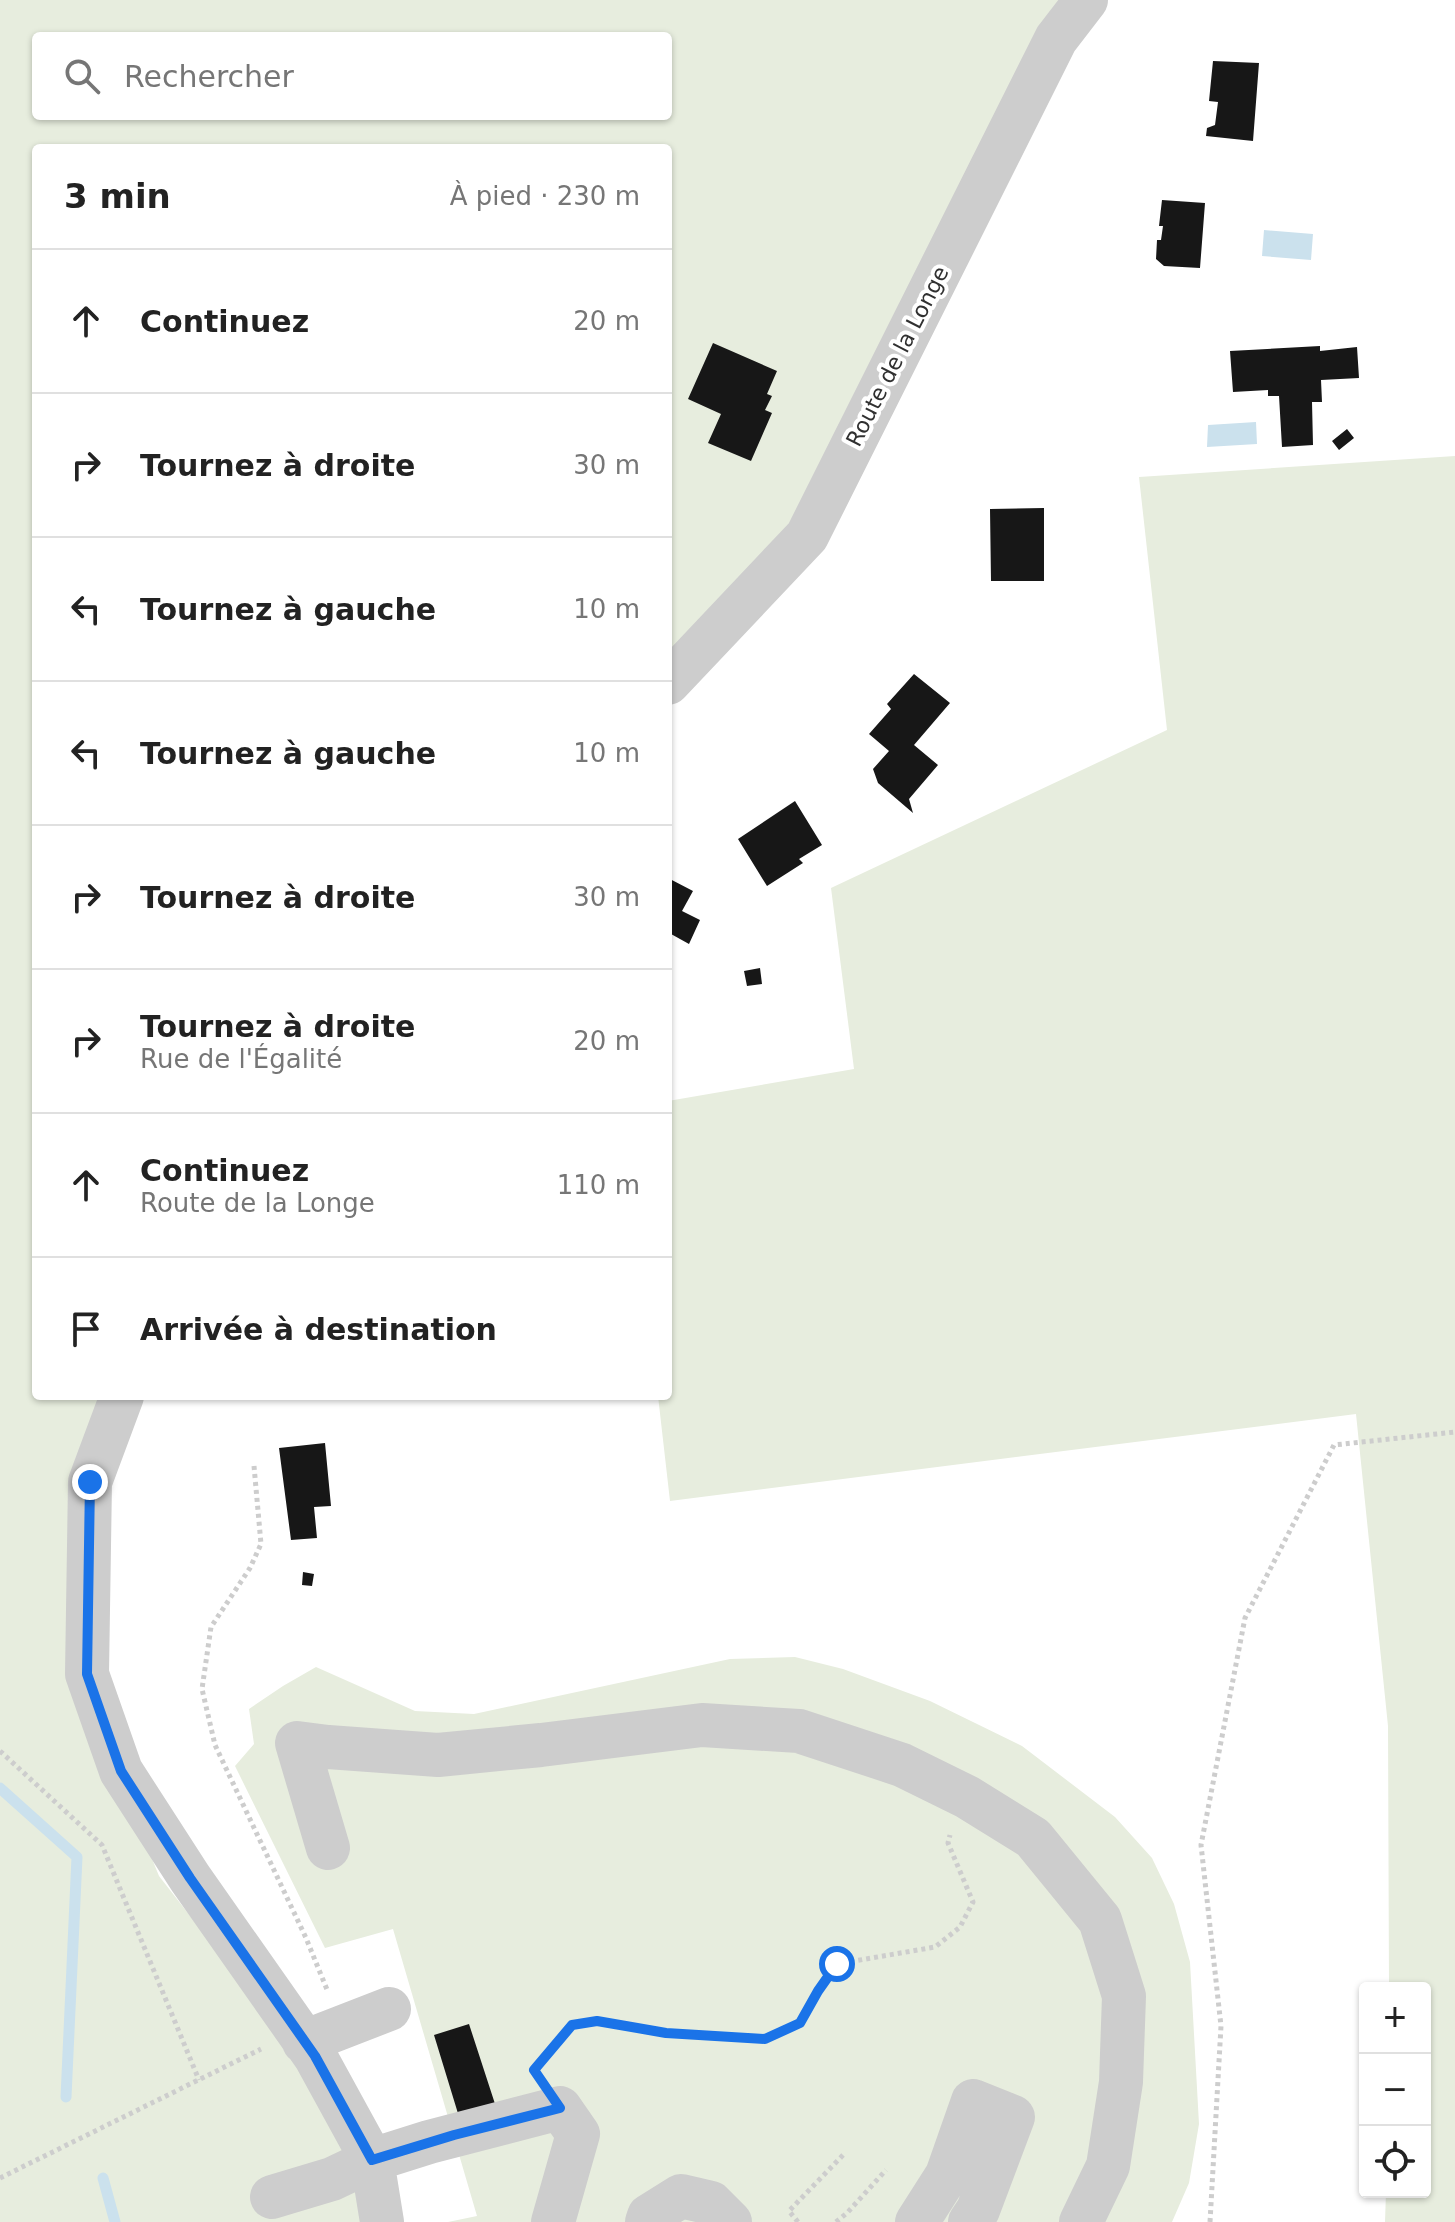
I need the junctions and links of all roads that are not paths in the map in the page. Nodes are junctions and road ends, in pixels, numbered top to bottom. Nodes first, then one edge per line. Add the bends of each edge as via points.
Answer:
1 (1086, 0) edge
2 (672, 679) edge
3 (121, 1400) edge
4 (328, 1848) dead end
5 (389, 2009) dead end
6 (306, 2044) junction
7 (372, 2160) junction
8 (272, 2197) dead end
9 (382, 2222) edge
10 (553, 2222) edge
11 (647, 2222) edge
12 (730, 2222) edge
13 (917, 2222) edge
14 (970, 2222) edge
15 (1081, 2222) edge

1 - 2 street, Route de la Longe via 1056,39 807,536
3 - 6 street via 90,1482 87,1674 121,1771
4 - 15 street via 297,1743 438,1755 702,1725 799,1731 902,1765 967,1797 1033,1838 1100,1920 1124,1996 1121,2082 1108,2166
5 - 6 street
6 - 7 street
7 - 8 street
7 - 9 street
7 - 10 street via 560,2108 578,2134
11 - 12 street via 681,2196 711,2203
13 - 14 street via 947,2175 973,2101 1013,2117

